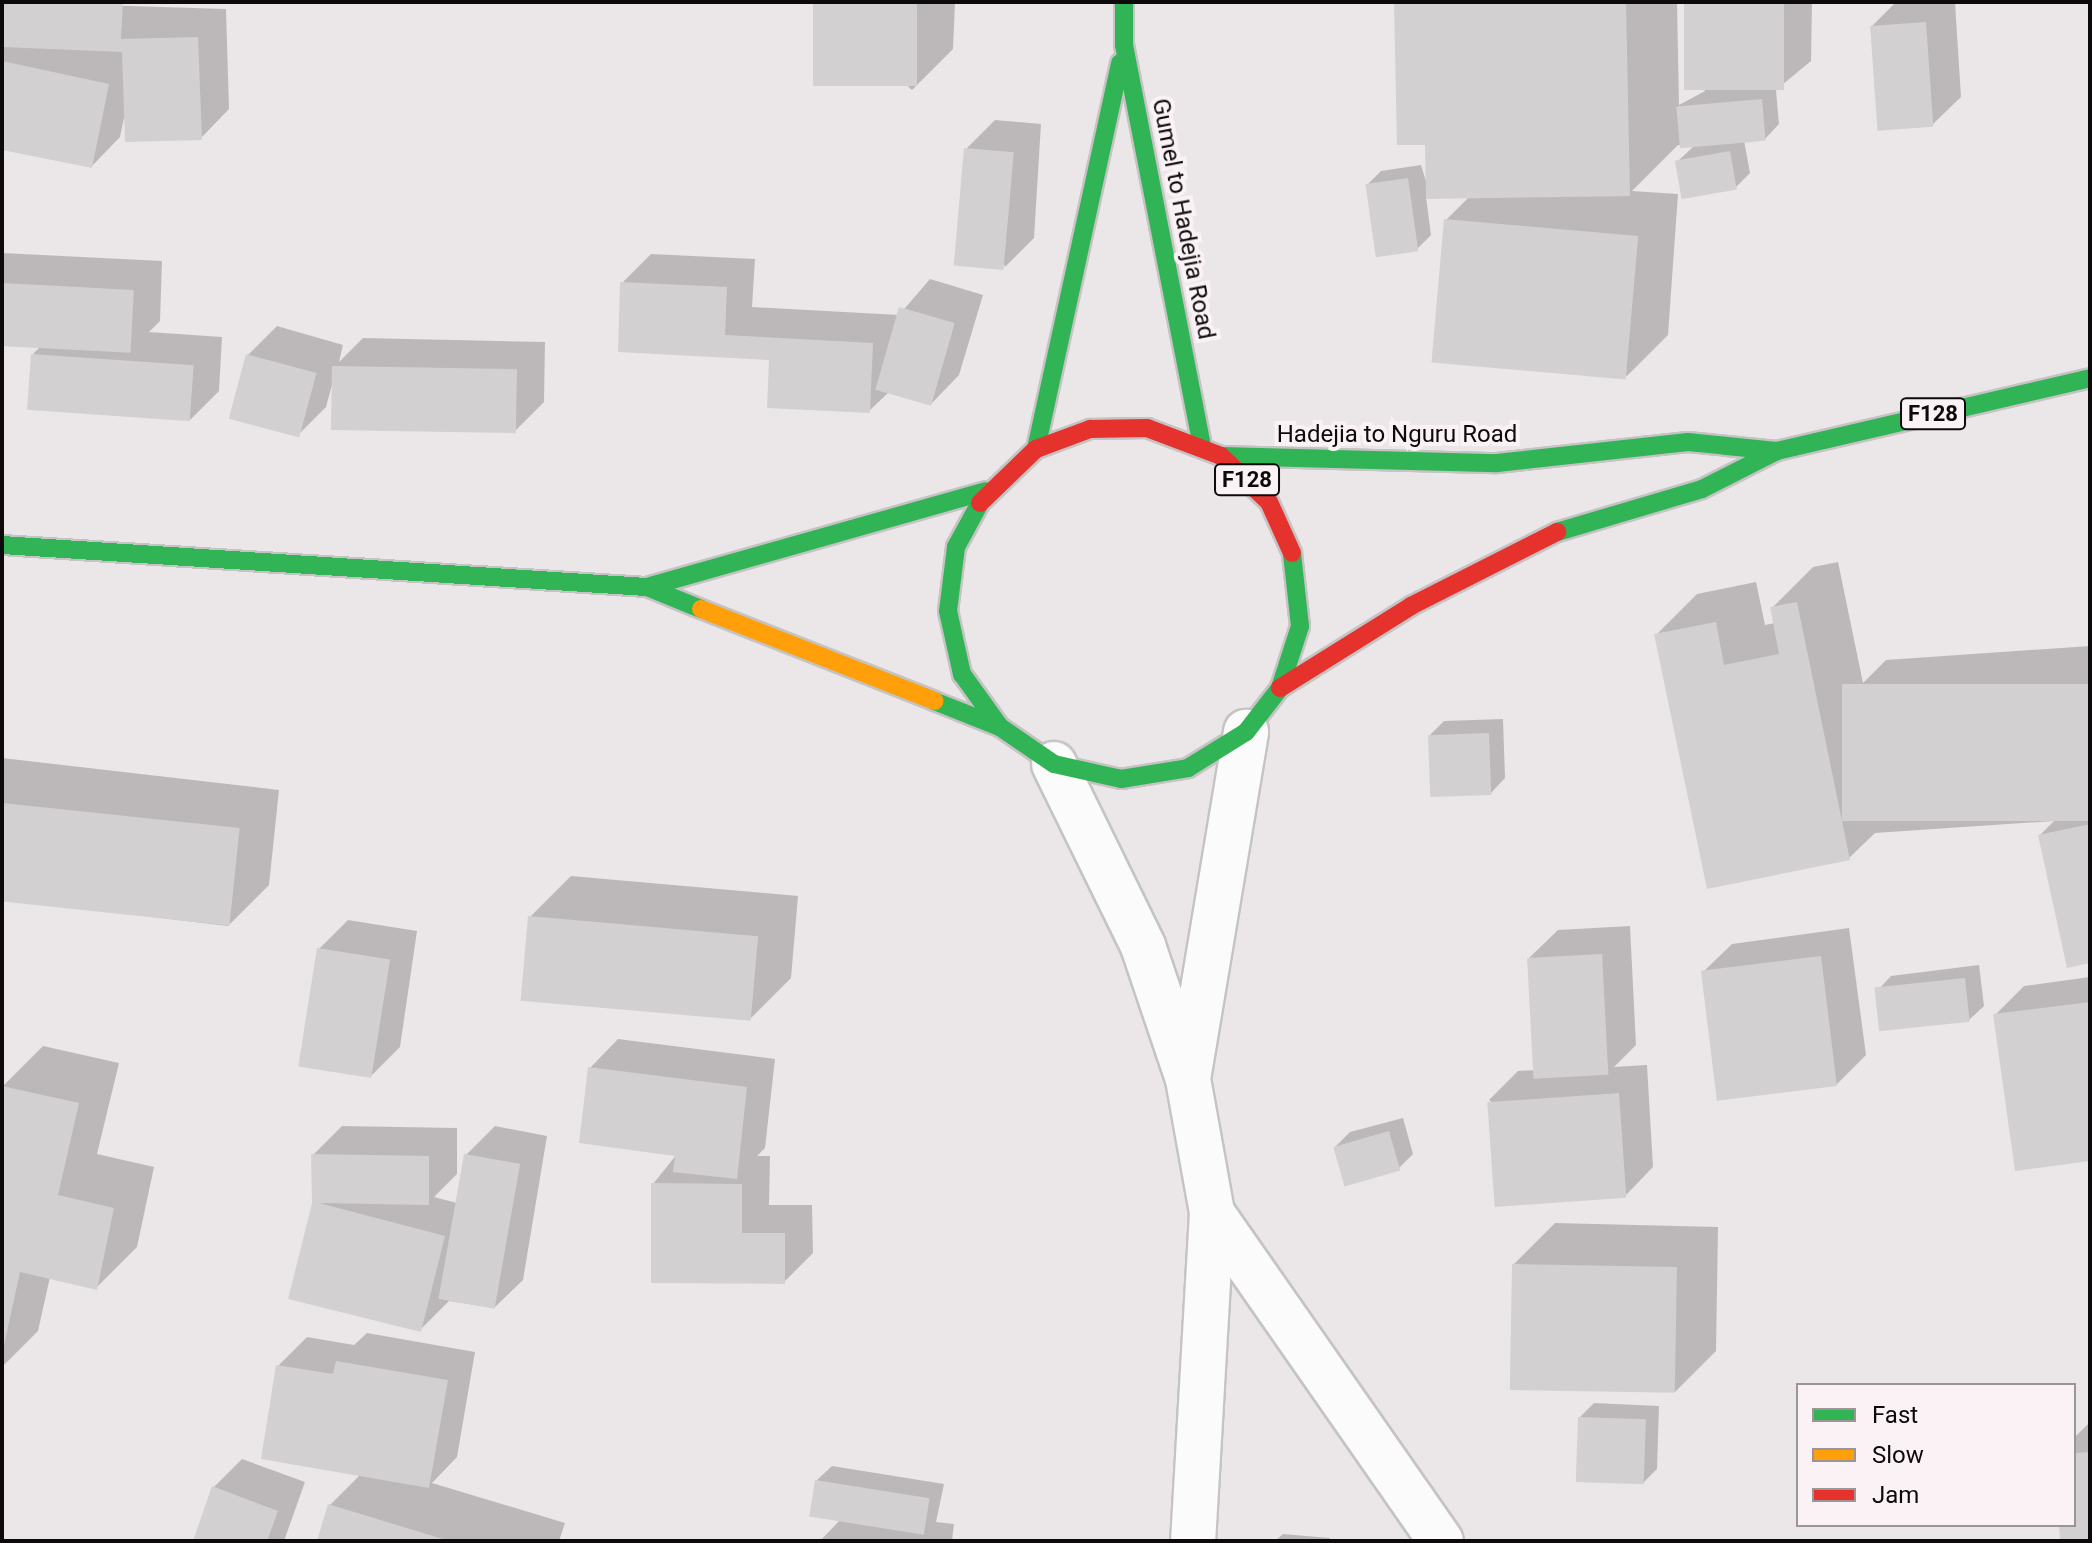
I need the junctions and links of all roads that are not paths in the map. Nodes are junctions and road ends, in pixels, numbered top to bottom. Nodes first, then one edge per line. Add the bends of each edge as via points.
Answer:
1 (1124, 2) edge
2 (1124, 45) junction
3 (2090, 378) edge
4 (1202, 445) junction
5 (1036, 449) junction
6 (1777, 451) junction
7 (1221, 456) junction
8 (986, 491) junction
9 (2, 545) edge
10 (647, 587) junction
11 (1280, 688) junction
12 (1000, 727) junction
13 (1246, 732) junction
14 (1054, 764) junction
15 (1188, 1079) junction
16 (1212, 1213) junction
17 (1193, 1541) edge
18 (1441, 1541) edge

1 - 2 main road, Gumel to Hadejia Road / F128
2 - 4 main road, Gumel to Hadejia Road / F128
2 - 5 main road, F128
3 - 6 main road, Hadejia to Nguru Road / F128
4 - 5 main road, F128 via 1147,428 1090,429
4 - 7 main road, F128
5 - 8 main road, F128
6 - 7 main road, Hadejia to Nguru Road / F128 via 1688,442 1497,463
6 - 11 main road, F128 via 1702,489 1547,535 1411,606
7 - 11 main road, F128 via 1269,502 1296,561 1300,626
8 - 10 main road
8 - 12 main road, F128 via 956,547 948,611 962,674
9 - 10 main road
10 - 12 main road
11 - 13 main road, F128
12 - 14 main road, F128
13 - 14 main road, F128 via 1188,768 1134,777
13 - 15 street
14 - 15 street via 1143,946
15 - 16 street
16 - 17 street
16 - 18 street

